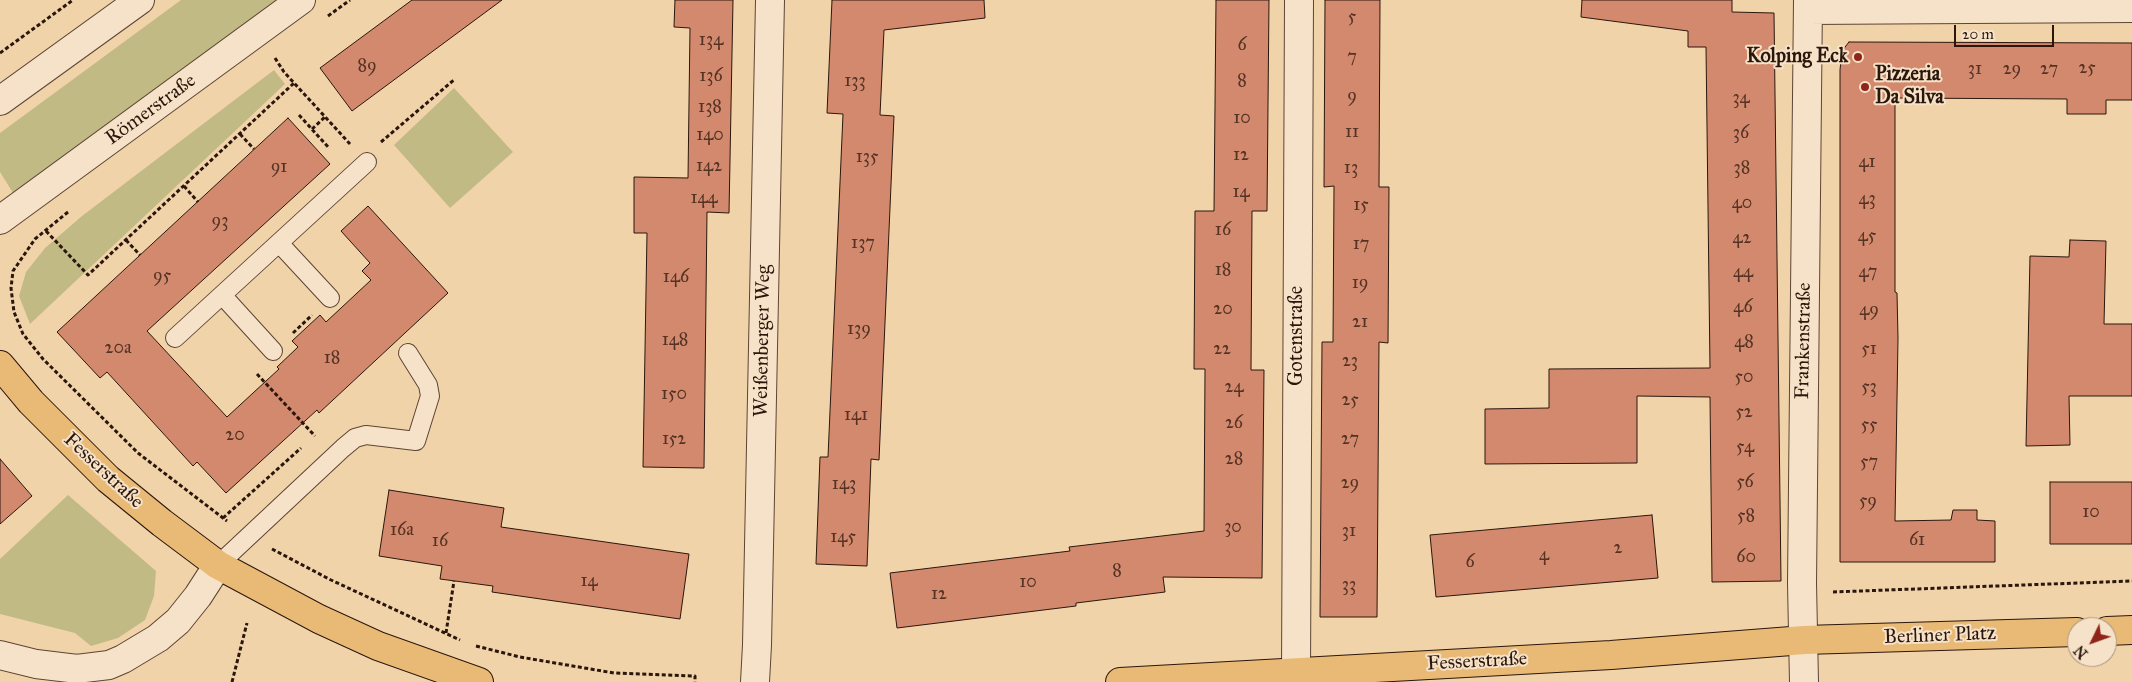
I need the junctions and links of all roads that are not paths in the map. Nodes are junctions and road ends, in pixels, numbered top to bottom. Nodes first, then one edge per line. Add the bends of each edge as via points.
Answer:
1 (140, 0) edge
2 (302, 0) edge
3 (770, 0) edge
4 (1299, 0) edge
5 (1808, 5) edge
6 (2132, 8) edge
7 (0, 101) edge
8 (365, 160) road end
9 (0, 220) edge
10 (279, 243) junction
11 (222, 295) junction
12 (330, 298) road end
13 (175, 338) dead end
14 (273, 351) road end
15 (408, 353) dead end
16 (0, 365) edge
17 (218, 564) junction
18 (2132, 630) edge
19 (2117, 631) edge
20 (2067, 632) edge
21 (1804, 640) junction
22 (0, 656) edge
23 (1296, 672) junction
24 (479, 682) edge
25 (755, 682) edge
26 (1120, 682) edge
27 (1804, 682) edge

1 - 7 street
2 - 9 street, Römerstraße
3 - 25 street, Weißenberger Weg
4 - 23 street, Gotenstraße
5 - 6 street
5 - 21 street, Frankenstraße
8 - 10 lane
10 - 11 lane
10 - 12 lane
11 - 13 lane
11 - 14 lane
15 - 17 lane via 428,385 430,396 416,441 366,435 356,438
16 - 17 main road, Fesserstraße via 31,402 108,479
17 - 22 street via 178,621 158,638 109,665 77,669
17 - 24 main road, Fesserstraße via 318,619 378,646
18 - 19 main road
20 - 21 main road, Berliner Platz
21 - 23 main road, Fesserstraße via 1611,655
21 - 27 street, Frankenstraße
23 - 26 main road, Fesserstraße

